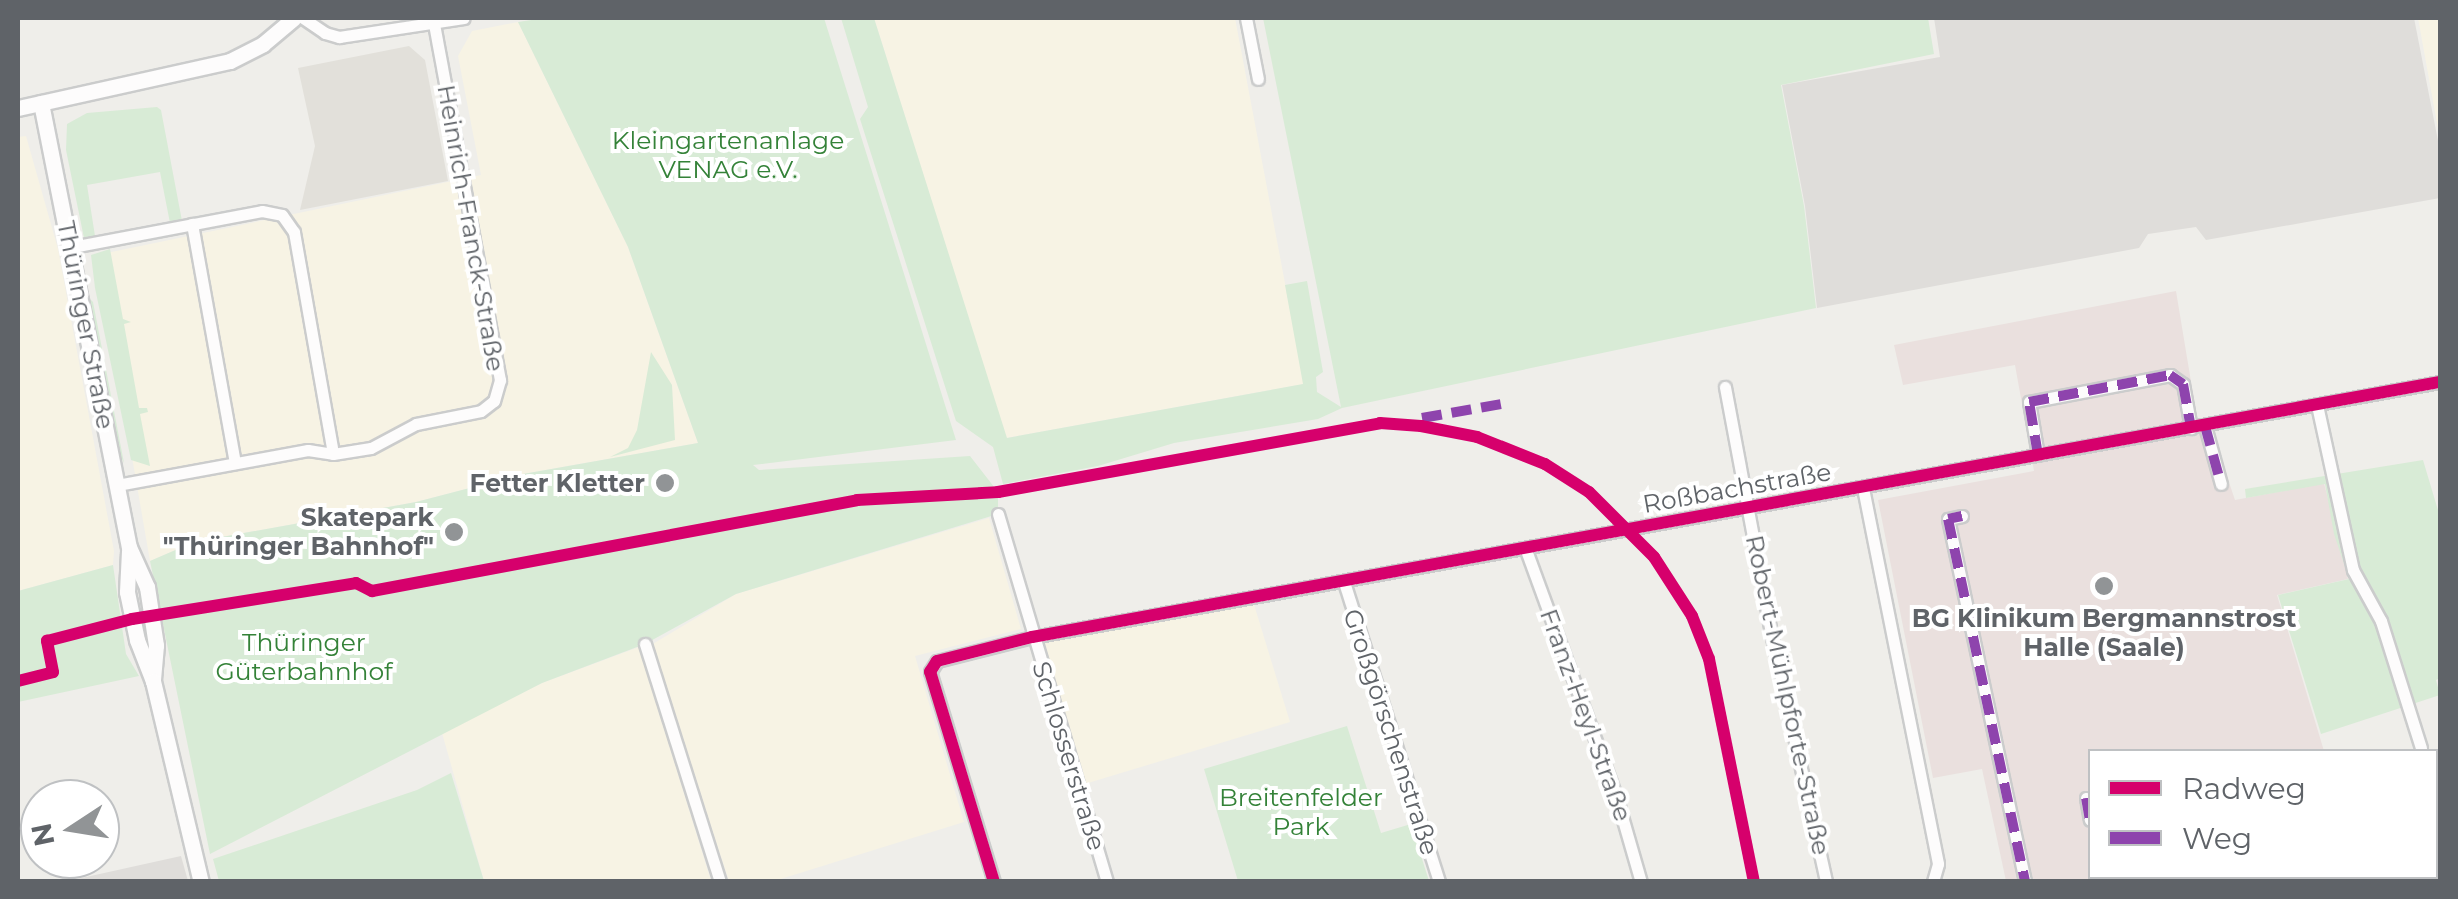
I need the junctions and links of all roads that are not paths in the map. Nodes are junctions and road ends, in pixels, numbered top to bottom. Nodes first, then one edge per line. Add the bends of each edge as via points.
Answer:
1 (294, 18) edge
2 (304, 18) edge
3 (464, 18) edge
4 (1246, 18) edge
5 (434, 23) junction
6 (1258, 79) dead end
7 (41, 103) junction
8 (18, 108) edge
9 (192, 224) junction
10 (72, 247) junction
11 (2440, 382) edge
12 (1725, 387) dead end
13 (2317, 405) junction
14 (2205, 426) junction
15 (2191, 428) junction
16 (334, 454) junction
17 (2038, 455) junction
18 (236, 463) junction
19 (2221, 484) dead end
20 (117, 485) junction
21 (1863, 488) junction
22 (1750, 508) junction
23 (998, 514) dead end
24 (1962, 516) dead end
25 (1526, 550) junction
26 (1344, 582) junction
27 (1032, 637) junction
28 (645, 644) dead end
29 (2421, 748) dead end
30 (2086, 798) dead end
31 (2088, 809) edge
32 (201, 882) edge
33 (720, 882) edge
34 (994, 882) edge
35 (1107, 882) edge
36 (1440, 882) edge
37 (1642, 882) edge
38 (1826, 882) edge
39 (1934, 882) edge
40 (2025, 882) edge

1 - 7 street via 230,61
2 - 5 street via 339,37
3 - 5 street
4 - 6 street
5 - 16 street, Heinrich-Franck-Straße via 498,393 481,411 416,424 381,445
7 - 8 street
7 - 10 street, Thüringer Straße
9 - 10 street
9 - 16 street via 262,211 290,223
9 - 18 street
10 - 20 street, Thüringer Straße
11 - 13 street, Roßbachstraße
12 - 22 street, Roßbachstraße
13 - 14 street, Roßbachstraße
13 - 29 street via 2353,570 2381,621
14 - 15 street, Roßbachstraße
14 - 19 street
15 - 17 street, Roßbachstraße
15 - 17 street via 2183,384 2170,374 2029,402
16 - 18 street, Heinrich-Franck-Straße via 308,450
17 - 21 street, Roßbachstraße
18 - 20 street, Heinrich-Franck-Straße
20 - 32 street, Thüringer Straße via 130,548 147,587 156,636 154,682
21 - 22 street, Roßbachstraße
21 - 39 street via 1938,864
22 - 25 street, Roßbachstraße
22 - 38 street, Robert-Mühlpforte-Straße
23 - 27 street, Schlosserstraße
24 - 40 street via 1948,519 1990,691
25 - 26 street, Roßbachstraße
25 - 37 street, Franz-Heyl-Straße
26 - 27 street, Roßbachstraße
26 - 36 street, Großgörschenstraße
27 - 34 street, Roßbachstraße via 937,662 930,672
27 - 35 street, Schlosserstraße
28 - 33 street
30 - 31 street

